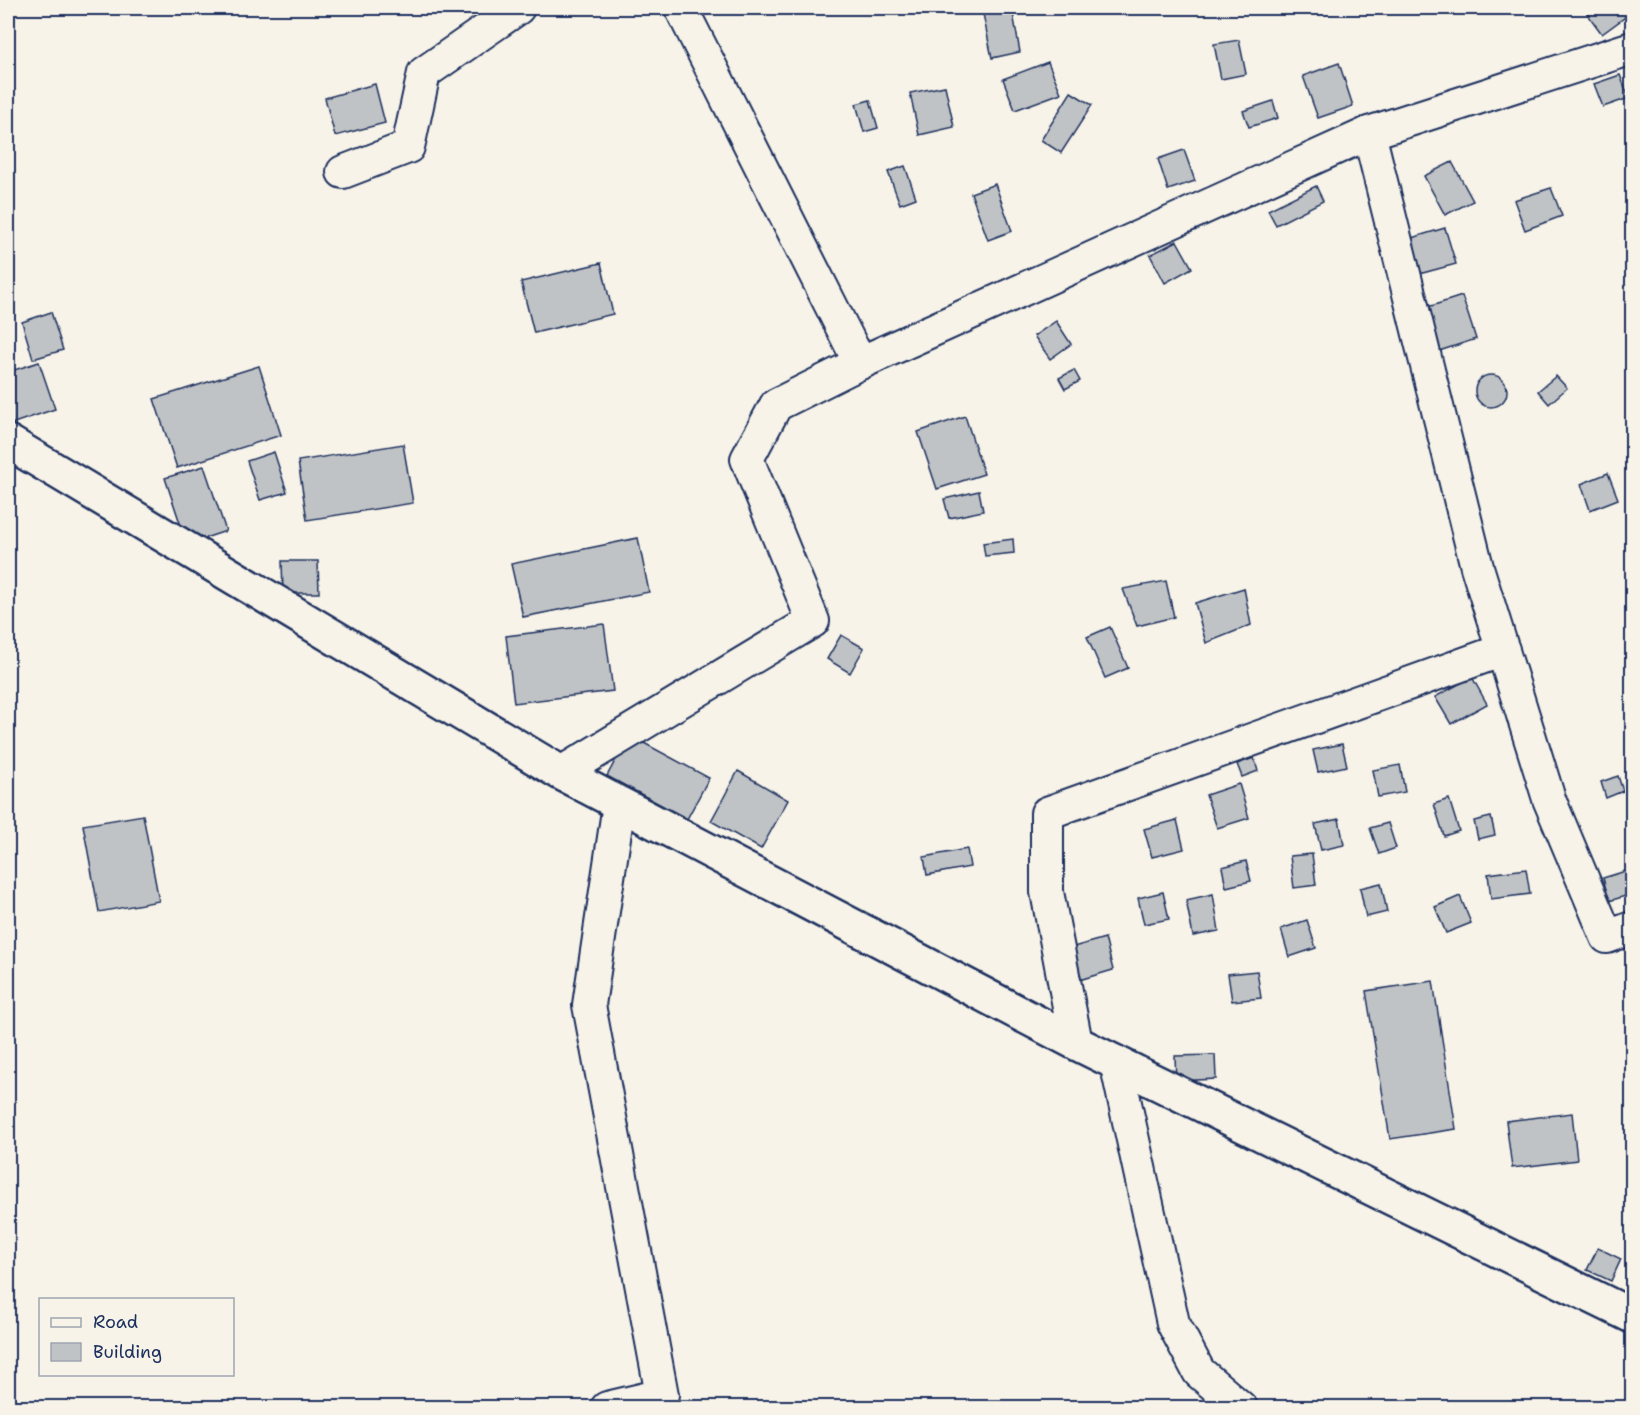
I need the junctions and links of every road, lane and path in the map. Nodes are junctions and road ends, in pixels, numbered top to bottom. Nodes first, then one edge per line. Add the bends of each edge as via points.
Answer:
1 (518, 8) edge
2 (681, 8) edge
3 (1632, 48) edge
4 (1369, 133) junction
5 (343, 172) dead end
6 (860, 363) junction
7 (8, 442) edge
8 (1503, 650) junction
9 (561, 773) junction
10 (619, 804) junction
11 (1632, 928) edge
12 (1076, 1043) junction
13 (1116, 1062) junction
14 (1632, 1316) edge
15 (607, 1407) edge
16 (1241, 1407) edge

1 - 5 street via 424,74 408,147
2 - 6 street
3 - 4 street
4 - 6 street
4 - 8 street via 1477,567
6 - 9 street via 776,405 747,459 813,621
7 - 9 street
8 - 11 street via 1549,800 1606,937
8 - 12 street via 1047,813 1047,892
9 - 10 street
10 - 12 street
10 - 15 street via 589,1005 662,1395
12 - 13 street
13 - 14 street
13 - 16 street via 1173,1323 1198,1372

